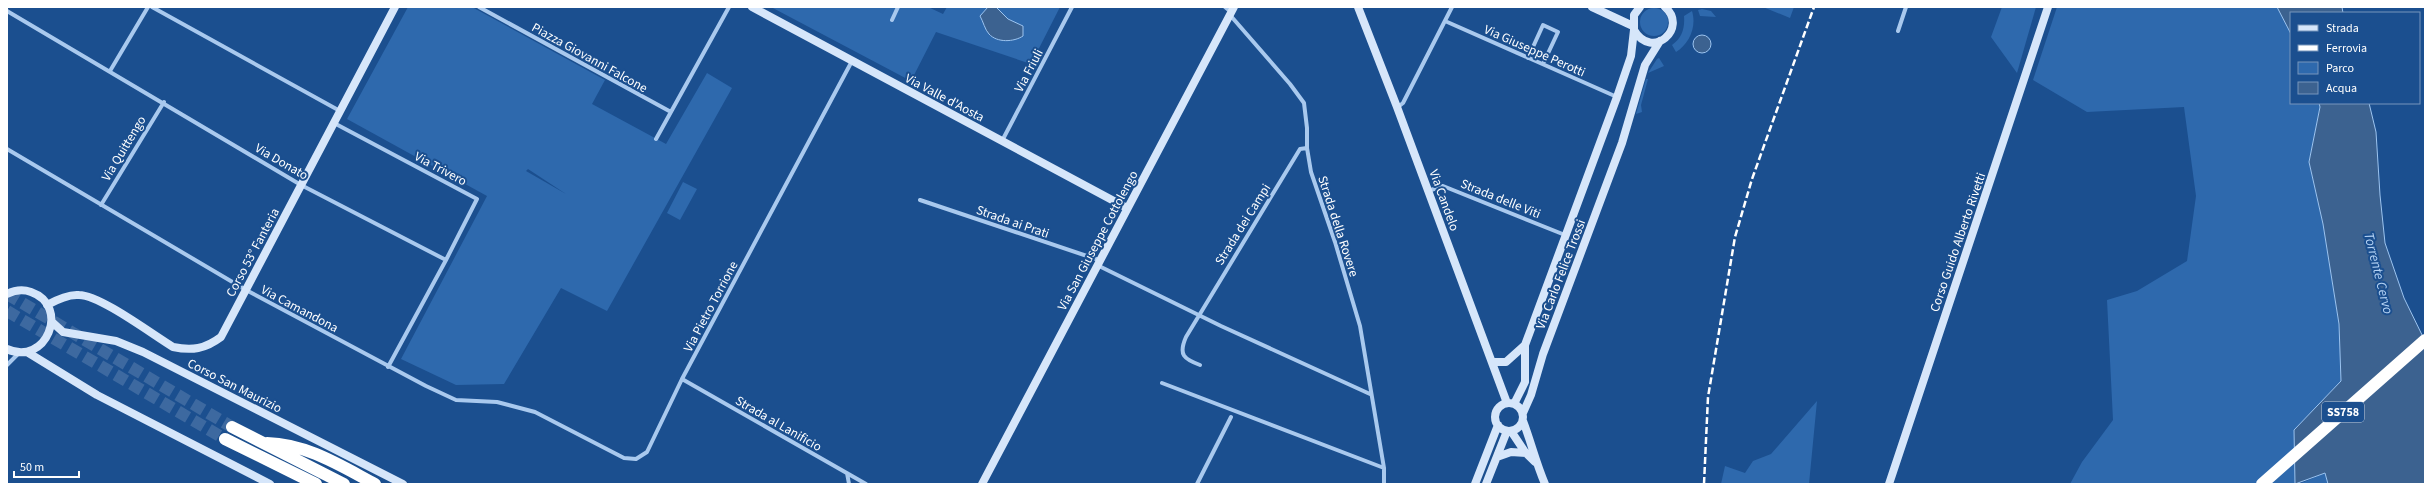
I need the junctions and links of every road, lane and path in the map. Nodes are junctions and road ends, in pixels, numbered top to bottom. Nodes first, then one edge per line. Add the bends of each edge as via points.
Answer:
1 (148, 7) edge
2 (152, 7) edge
3 (395, 7) edge
4 (479, 7) edge
5 (729, 7) edge
6 (752, 7) edge
7 (898, 7) edge
8 (1072, 7) edge
9 (1358, 7) edge
10 (1452, 7) edge
11 (1592, 7) edge
12 (1640, 7) edge
13 (1665, 7) edge
14 (1672, 7) edge
15 (1906, 7) edge
16 (2048, 7) edge
17 (1230, 10) edge
18 (7, 12) edge
19 (892, 20) dead end
20 (1445, 21) junction
21 (1672, 21) junction
22 (1633, 28) junction
23 (1898, 31) dead end
24 (1660, 41) junction
25 (1528, 58) junction
26 (852, 61) junction
27 (1543, 64) junction
28 (110, 71) junction
29 (1617, 97) junction
30 (164, 102) junction
31 (1397, 108) junction
32 (340, 111) junction
33 (671, 112) junction
34 (334, 123) junction
35 (656, 139) dead end
36 (1002, 141) junction
37 (1307, 148) junction
38 (7, 149) edge
39 (301, 185) junction
40 (1428, 191) junction
41 (920, 200) dead end
42 (100, 205) junction
43 (1127, 208) junction
44 (1565, 235) junction
45 (446, 260) junction
46 (1098, 263) junction
47 (246, 290) junction
48 (8, 292) edge
49 (47, 305) junction
50 (1198, 315) junction
51 (52, 322) junction
52 (2425, 340) edge
53 (1525, 345) junction
54 (7, 349) edge
55 (23, 352) junction
56 (1492, 362) junction
57 (7, 365) edge
58 (1200, 366) dead end
59 (388, 367) junction
60 (682, 379) junction
61 (1162, 383) dead end
62 (1370, 394) junction
63 (1510, 404) junction
64 (535, 412) joint
65 (1232, 417) dead end
66 (1523, 417) junction
67 (1498, 425) junction
68 (232, 426) tunnel mouth
69 (1509, 431) junction
70 (226, 439) tunnel mouth
71 (264, 443) junction
72 (1526, 453) junction
73 (1497, 457) junction
74 (1535, 462) junction
75 (1384, 468) junction
76 (287, 469) junction
77 (847, 473) junction
78 (270, 484) edge
79 (307, 484) edge
80 (316, 484) edge
81 (344, 484) edge
82 (375, 484) edge
83 (403, 484) edge
84 (849, 484) edge
85 (866, 484) edge
86 (982, 484) edge
87 (1197, 484) edge
88 (1384, 484) edge
89 (1475, 484) edge
90 (1486, 484) edge
91 (1545, 484) edge
92 (1889, 484) edge
93 (2262, 484) edge

1 - 28 street
2 - 32 street
3 - 32 street, Corso 53° Fanteria
4 - 33 street, Piazza Giovanni Falcone
5 - 33 street
6 - 26 street, Via Valle d'Aosta
7 - 19 street
8 - 36 street, Via Friuli
9 - 31 street, Via Candelo
10 - 20 street
11 - 22 street
12 - 22 street, Via Carlo Felice Trossi via 1634,15
13 - 21 street
14 - 21 street
15 - 23 street
16 - 92 street, Corso Guido Alberto Rivetti
17 - 37 street, Strada della Rovere via 1304,103
17 - 43 street, Via San Giuseppe Cottolengo
18 - 28 street, Via Donato
20 - 25 street, Via Giuseppe Perotti
20 - 31 street via 1403,103
21 - 24 street, Via Carlo Felice Trossi via 1670,33
22 - 24 street via 1645,41
22 - 29 street, Via Carlo Felice Trossi via 1630,56
24 - 66 street, Via Carlo Felice Trossi via 1645,65 1622,143 1543,354
25 - 27 street, Via Giuseppe Perotti
25 - 27 street via 1543,25 1558,32
26 - 36 street, Via Valle d'Aosta
26 - 60 street, Via Pietro Torrione
27 - 29 street, Via Giuseppe Perotti
28 - 30 street, Via Donato
29 - 44 street, Via Carlo Felice Trossi
30 - 39 street, Via Donato
30 - 42 street, Via Quittengo
31 - 40 street, Via Candelo
32 - 34 street, Corso 53° Fanteria
33 - 35 street
34 - 39 street, Corso 53° Fanteria
34 - 45 street, Via Trivero via 477,199
36 - 43 street, Via Valle d'Aosta
37 - 50 street, Strada dei Campi via 1300,149
37 - 62 street, Strada della Rovere via 1311,172 1360,326
38 - 42 street, Via Camandona
39 - 45 street, Via Donato
39 - 47 street, Corso 53° Fanteria
40 - 44 street, Strada delle Viti via 1442,186
40 - 56 street, Via Candelo
41 - 46 street, Strada ai Prati
42 - 47 street, Via Camandona
43 - 46 street, Via San Giuseppe Cottolengo
44 - 53 street, Via Carlo Felice Trossi
45 - 59 street
46 - 50 street
46 - 86 street, Via San Giuseppe Cottolengo
47 - 49 street, Corso 53° Fanteria via 220,337 209,346 198,349 173,347 96,299 80,294
47 - 59 street, Via Camandona
48 - 49 street via 23,291 35,294
49 - 51 street
50 - 58 street, Strada dei Campi via 1181,347 1183,355 1189,361
50 - 62 street
51 - 55 street via 51,330 44,341 35,349
51 - 83 street, Corso San Maurizio via 63,332 116,341 143,352
52 - 93 highway, SS758
53 - 56 street, Via Carlo Felice Trossi via 1506,362
53 - 63 street, Via Carlo Felice Trossi via 1525,382
54 - 55 street
55 - 57 street
55 - 78 street via 97,395
56 - 63 street, Via Candelo
59 - 64 street, Via Camandona via 456,400 497,402
60 - 64 street, Via Pietro Torrione via 646,452 636,459 624,458
60 - 77 street, Strada al Lanificio
61 - 75 street
62 - 75 street, Strada della Rovere
63 - 66 street, Via Candelo
63 - 67 street via 1500,407 1496,414
65 - 87 street
66 - 69 street via 1518,427
66 - 74 street, Via Candelo
67 - 69 street, Via Candelo
67 - 89 street
68 - 71 highway
69 - 72 street, Via Candelo
69 - 73 street
70 - 76 highway
71 - 81 highway
71 - 82 highway via 285,444 323,457
72 - 73 street via 1511,452
72 - 74 street, Via Candelo
73 - 90 street
74 - 91 street, Via Candelo
75 - 88 street, Strada della Rovere
76 - 79 highway
76 - 80 highway
77 - 84 street
77 - 85 street, Strada al Lanificio

